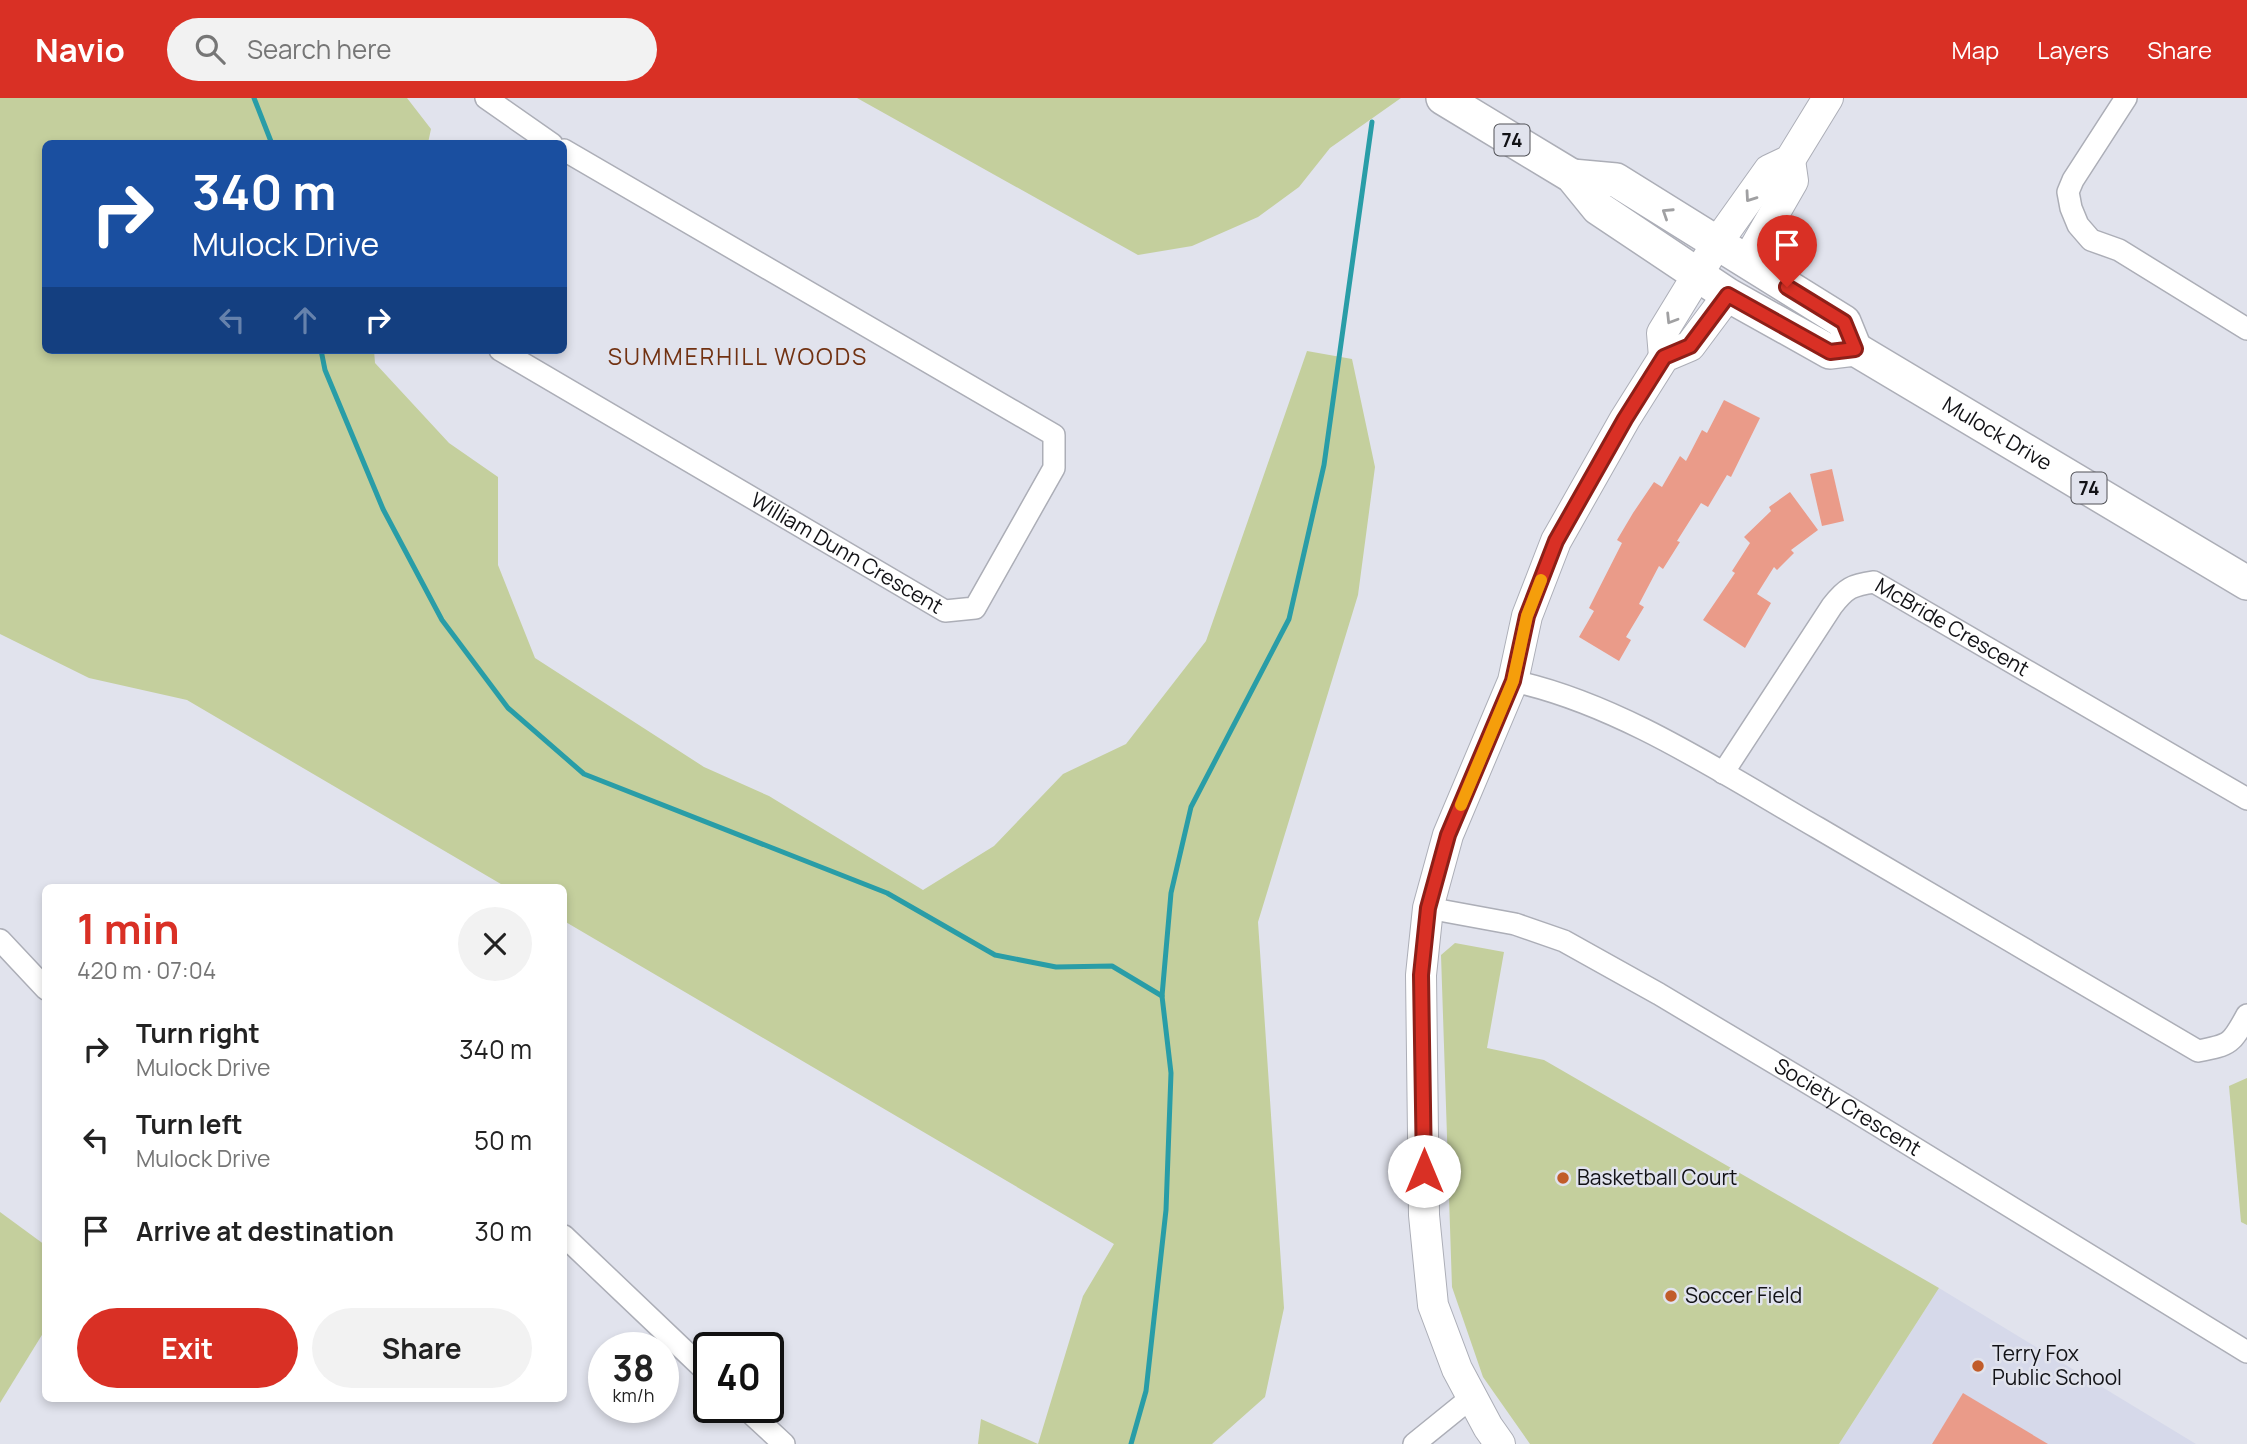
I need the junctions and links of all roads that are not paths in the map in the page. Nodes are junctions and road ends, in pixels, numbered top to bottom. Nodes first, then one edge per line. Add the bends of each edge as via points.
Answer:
1 (486, 98) edge
2 (1443, 98) edge
3 (1828, 98) edge
4 (2126, 98) edge
5 (538, 140) edge
6 (567, 152) edge
7 (1790, 160) junction
8 (1572, 176) junction
9 (1717, 243) junction
10 (1747, 261) junction
11 (1698, 275) junction
12 (1728, 295) junction
13 (2247, 328) edge
14 (1855, 349) junction
15 (507, 354) edge
16 (1664, 357) junction
17 (2247, 583) edge
18 (1513, 681) junction
19 (1724, 773) junction
20 (2247, 799) edge
21 (1428, 908) junction
22 (0, 940) edge
23 (42, 985) edge
24 (2247, 1015) edge
25 (567, 1239) edge
26 (2247, 1352) edge
27 (693, 1359) edge
28 (1472, 1397) junction
29 (761, 1423) edge
30 (784, 1444) edge
31 (1414, 1444) edge
32 (1500, 1444) edge

1 - 5 street
2 - 8 main road, Mulock Drive / 74
3 - 7 street
4 - 13 street via 2068,192 2078,225 2091,240 2119,250
6 - 15 street, William Dunn Crescent via 1054,435 1055,468 975,608 945,611
7 -> 9 street via 1769,170
7 - 10 street via 1793,181
9 -> 8 main road, Mulock Drive / 74 via 1616,180
8 - 11 main road, Mulock Drive / 74 via 1598,208
9 - 10 main road, Mulock Drive / 74
9 - 11 street
10 - 12 street
10 - 14 main road, Mulock Drive / 74 via 1844,322
11 - 12 main road, Mulock Drive / 74
11 -> 16 street via 1662,333
12 - 14 main road, Mulock Drive / 74 via 1830,352
12 - 16 street via 1690,346
14 - 17 main road, Mulock Drive / 74
16 - 18 street via 1556,541 1527,616
18 - 19 street via 1589,704
18 - 21 street via 1448,835
19 - 20 street, McBride Crescent via 1842,593 1855,584 1874,582
19 - 24 street via 2198,1051 2224,1046
21 - 26 street, Society Crescent via 1515,924 1564,941 1831,1097
21 - 28 street via 1421,975 1424,1215 1433,1305
22 - 23 street
25 - 27 street
28 - 31 street
28 - 32 street
29 - 30 street

